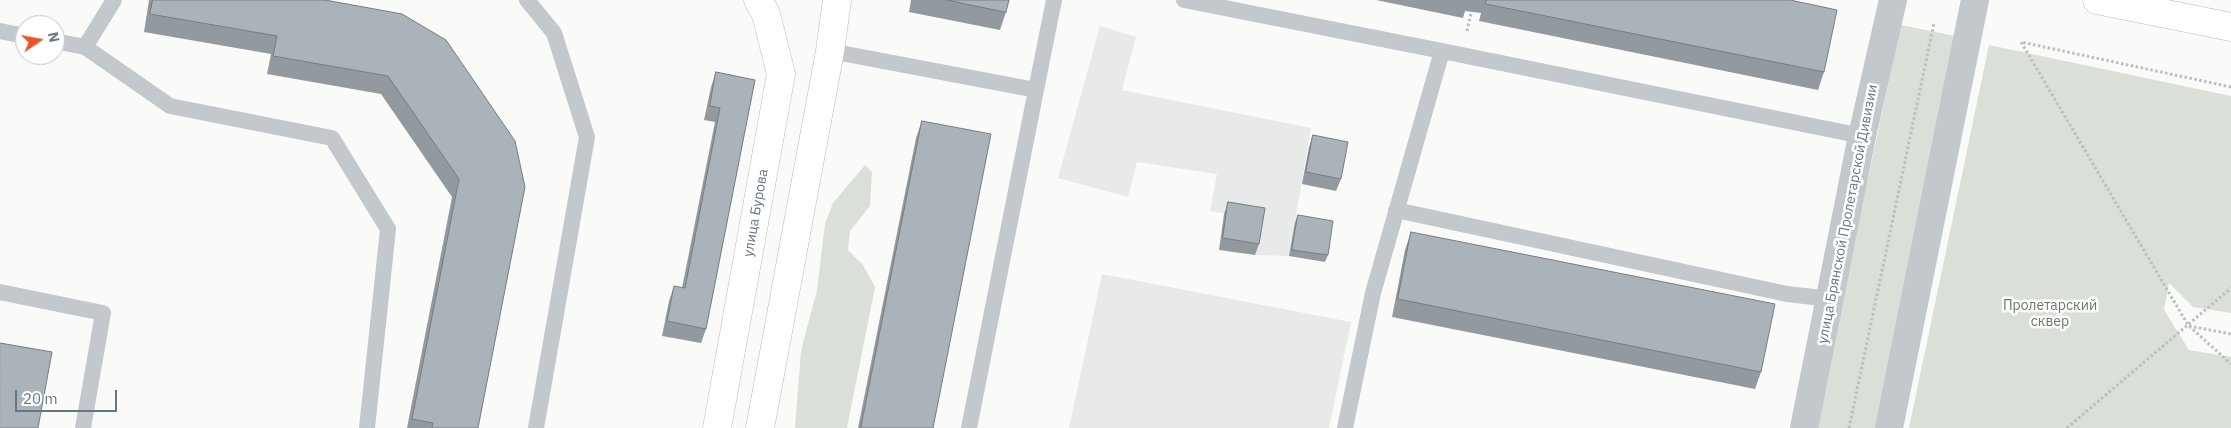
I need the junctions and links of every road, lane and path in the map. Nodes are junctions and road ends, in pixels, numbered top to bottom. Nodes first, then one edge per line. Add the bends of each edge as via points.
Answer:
1 (114, 0) edge
2 (527, 0) edge
3 (758, 0) edge
4 (836, 0) edge
5 (1054, 0) edge
6 (1184, 0) edge
7 (1893, 0) edge
8 (1975, 0) edge
9 (2097, 0) edge
10 (1934, 23) dead end
11 (2231, 27) edge
12 (0, 31) edge
13 (15, 34) edge
14 (65, 43) edge
15 (84, 46) junction
16 (1442, 50) junction
17 (830, 51) junction
18 (2231, 87) edge
19 (1036, 90) junction
20 (1862, 136) junction
21 (1396, 210) junction
22 (2231, 288) edge
23 (0, 292) edge
24 (1831, 298) junction
25 (2188, 326) junction
26 (2231, 334) edge
27 (2231, 364) edge
28 (83, 428) edge
29 (367, 428) edge
30 (536, 428) edge
31 (717, 428) edge
32 (760, 428) edge
33 (969, 428) edge
34 (1345, 428) edge
35 (1804, 428) edge
36 (1850, 428) edge
37 (1889, 428) edge
38 (2067, 428) edge

1 - 15 lane
2 - 30 lane via 554,32 587,137
3 - 31 main road, улица Бурова via 766,14 781,74
4 - 17 main road
5 - 19 lane
6 - 16 lane
7 - 20 street, улица Брянской Пролетарской Дивизии
8 - 37 street
9 - 11 main road
10 - 36 path
12 - 13 lane
14 - 15 lane
15 - 29 lane via 170,106 332,138 388,229
16 - 20 lane
16 - 21 lane
17 - 19 lane
17 - 32 main road
18 - 25 path via 2021,42
19 - 33 lane
20 - 24 street, улица Брянской Пролетарской Дивизии
21 - 24 lane via 1787,294
21 - 34 lane via 1373,293
22 - 25 path
23 - 28 lane via 103,312
24 - 35 street, улица Брянской Пролетарской Дивизии
25 - 26 path
25 - 27 path
25 - 38 path

